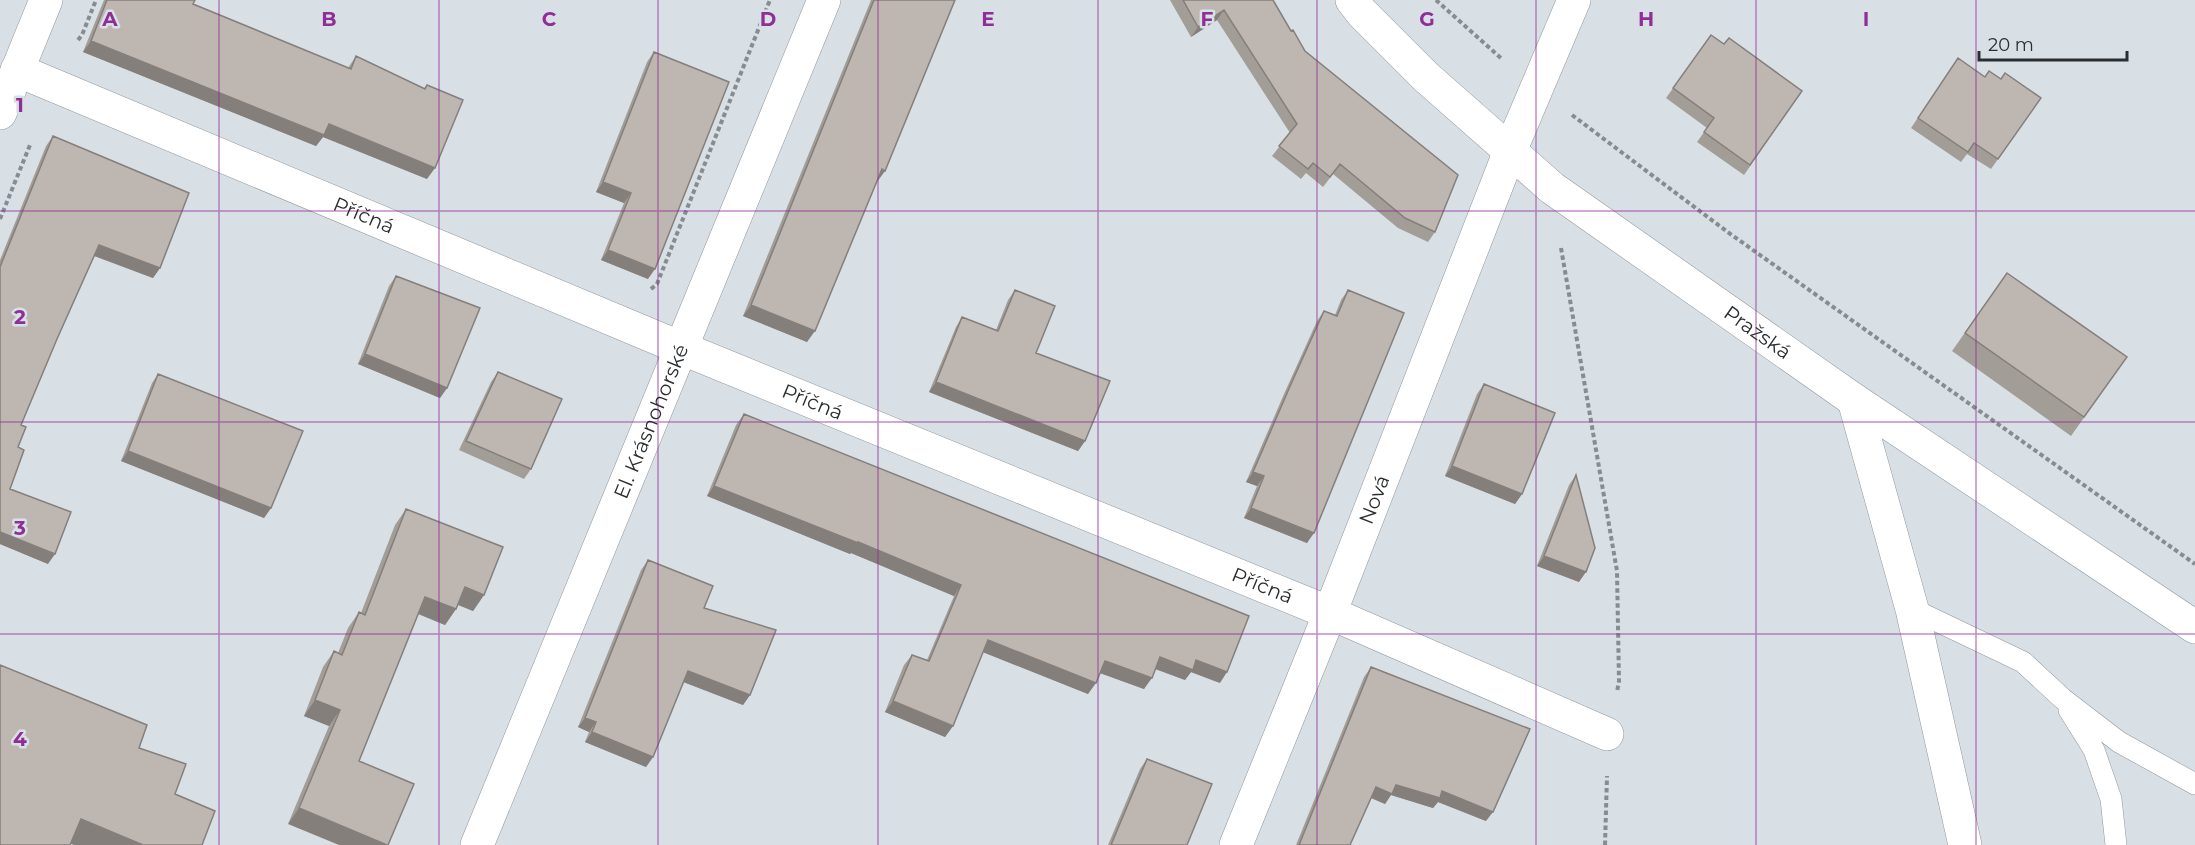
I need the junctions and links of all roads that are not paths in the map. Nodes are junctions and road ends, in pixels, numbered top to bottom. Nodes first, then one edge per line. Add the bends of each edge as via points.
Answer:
1 (46, 0) edge
2 (824, 0) edge
3 (1352, 0) edge
4 (1575, 0) edge
5 (17, 70) junction
6 (0, 113) edge
7 (1510, 152) junction
8 (681, 348) junction
9 (1854, 400) junction
10 (1912, 609) junction
11 (1330, 613) junction
12 (2195, 627) edge
13 (2063, 699) junction
14 (1607, 734) road end
15 (2195, 784) edge
16 (477, 845) edge
17 (1236, 845) edge
18 (1965, 845) edge
19 (2116, 845) edge

1 - 5 street
2 - 8 street, El. Krásnohorské
3 - 7 street, Pražská via 1426,77
4 - 7 street, Nová
5 - 6 street
5 - 8 street, Příčná
7 - 9 street, Pražská via 1552,188
7 - 11 street, Nová
8 - 11 street, Příčná
8 - 16 street, El. Krásnohorské
9 - 10 street
9 - 12 street, Pražská
10 - 13 lane via 2023,662
10 - 18 street
11 - 14 street, Příčná
11 - 17 street, Nová
13 - 15 lane via 2119,742
13 - 19 lane via 2094,750 2111,799

